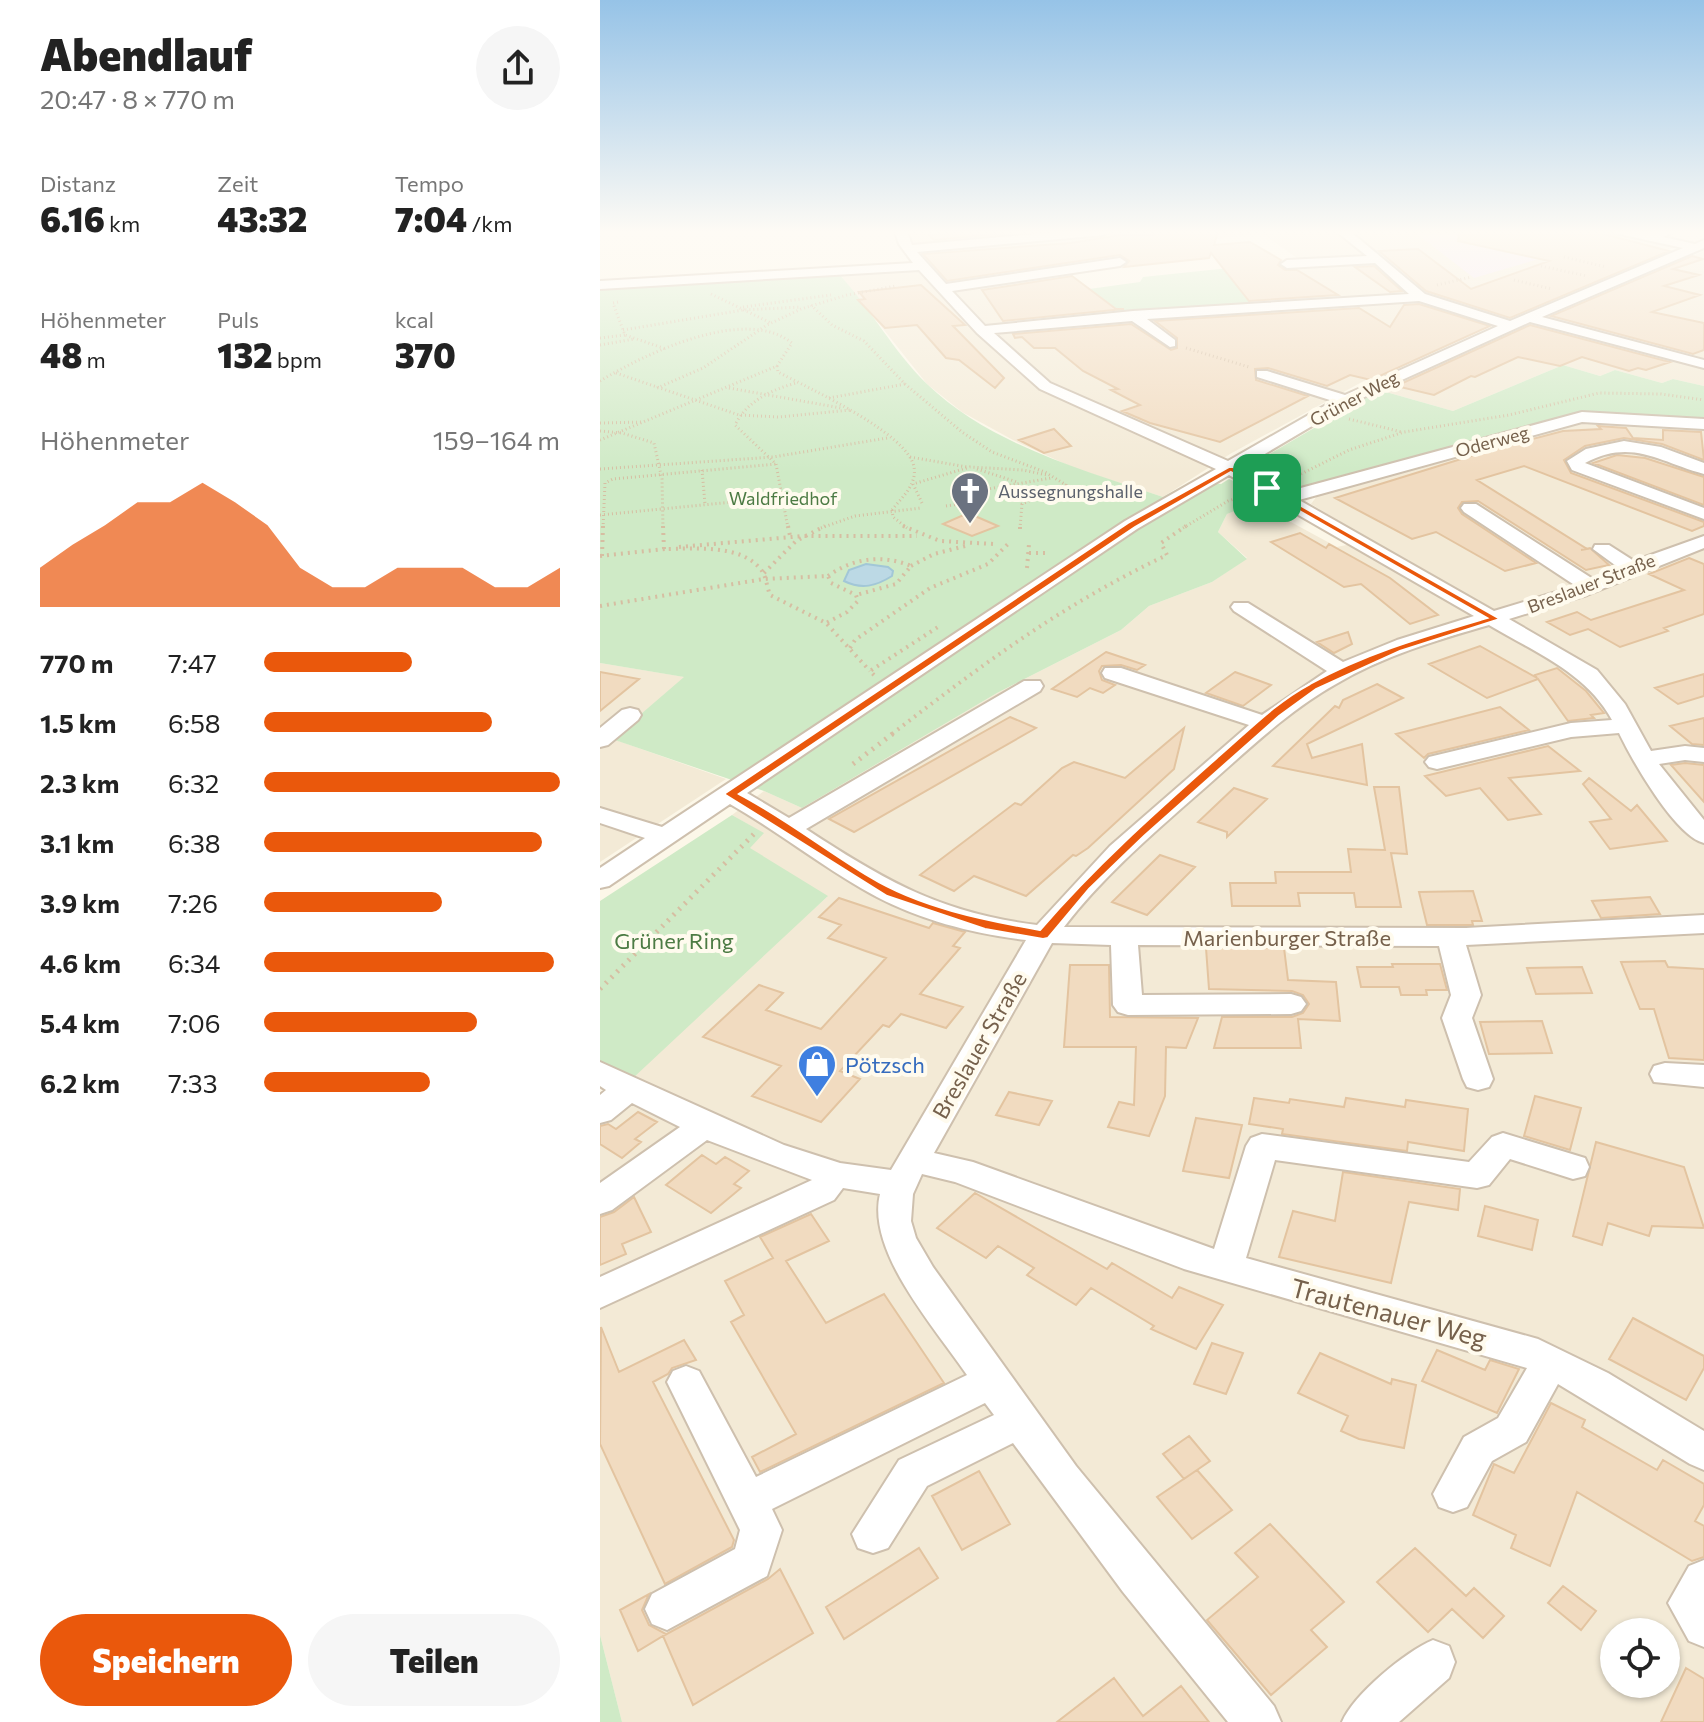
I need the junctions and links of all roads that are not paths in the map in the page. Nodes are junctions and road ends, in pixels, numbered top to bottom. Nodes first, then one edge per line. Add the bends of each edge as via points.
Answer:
1 (966, 312) edge
2 (1121, 312) edge
3 (1183, 312) edge
4 (1469, 312) edge
5 (1538, 312) edge
6 (1127, 316) junction
7 (1527, 317) junction
8 (1509, 325) junction
9 (982, 330) junction
10 (1170, 343) road end
11 (1700, 360) edge
12 (1262, 374) road end
13 (1346, 400) junction
14 (1704, 424) edge
15 (1231, 469) junction
16 (1704, 469) edge
17 (1285, 498) junction
18 (1470, 508) dead end
19 (1704, 514) edge
20 (1700, 546) edge
21 (1602, 549) dead end
22 (1633, 569) junction
23 (1591, 587) junction
24 (1241, 607) dead end
25 (1495, 619) junction
26 (1342, 671) junction
27 (1113, 673) dead end
28 (1032, 686) dead end
29 (630, 715) dead end
30 (1265, 723) junction
31 (1627, 726) junction
32 (600, 740) edge
33 (1704, 755) edge
34 (1644, 759) junction
35 (1437, 762) dead end
36 (731, 794) junction
37 (600, 815) edge
38 (781, 822) junction
39 (1704, 835) edge
40 (666, 837) junction
41 (600, 880) edge
42 (1704, 924) edge
43 (1043, 935) junction
44 (1450, 936) junction
45 (1124, 937) junction
46 (1291, 1004) dead end
47 (600, 1073) edge
48 (1665, 1074) dead end
49 (1704, 1076) edge
50 (1478, 1079) dead end
51 (629, 1088) junction
52 (600, 1112) edge
53 (706, 1124) junction
54 (1573, 1167) dead end
55 (906, 1172) junction
56 (836, 1174) junction
57 (600, 1201) edge
58 (1226, 1267) junction
59 (600, 1293) edge
60 (1550, 1362) junction
61 (686, 1382) dead end
62 (990, 1382) junction
63 (1020, 1421) junction
64 (1704, 1452) edge
65 (1453, 1494) dead end
66 (747, 1501) junction
67 (873, 1534) dead end
68 (1704, 1580) edge
69 (667, 1609) dead end
70 (1704, 1626) edge
71 (1433, 1662) dead end
72 (1258, 1722) edge
73 (1365, 1722) edge

1 - 9 street
2 - 6 street
3 - 6 street
4 - 8 street
5 - 7 street, Grüner Weg
6 - 9 street
6 - 10 street
7 - 8 street, Grüner Weg
7 - 11 street
8 - 13 street, Grüner Weg
9 - 15 street via 1057,393
12 - 13 street
13 - 15 street, Grüner Weg
14 - 17 street, Oderweg via 1582,417
15 - 17 street
15 - 36 street, Grüner Weg via 1131,525
16 - 19 street via 1655,451 1619,446 1601,447 1575,461
17 - 25 street
18 - 23 street
20 - 22 street, Breslauer Straße
21 - 22 street
22 - 23 street, Breslauer Straße
23 - 25 street, Breslauer Straße
24 - 26 street
25 - 26 street, Breslauer Straße
25 - 31 street via 1589,675 1608,693
26 - 30 street, Breslauer Straße
27 - 30 street
28 - 38 street
29 - 32 street
30 - 43 street, Breslauer Straße via 1139,833
31 - 34 street
31 - 35 street via 1571,730
33 - 34 street
34 - 39 street
36 - 38 street, Marienburger Straße
36 - 40 street, Grüner Weg
37 - 40 street
38 - 43 street, Marienburger Straße via 892,894 990,926
40 - 41 street, Grüner Weg
42 - 44 street, Marienburger Straße
43 - 45 street, Marienburger Straße
43 - 55 street, Breslauer Straße
44 - 45 street, Marienburger Straße
44 - 50 street via 1466,995 1457,1018
45 - 46 street via 1128,1005
47 - 51 street, Trautenauer Weg
48 - 49 street
51 - 52 street
51 - 53 street, Trautenauer Weg
53 - 56 street, Trautenauer Weg
53 - 57 street
54 - 58 street via 1503,1145 1477,1176 1262,1146
55 - 56 street, Trautenauer Weg
55 - 58 street, Trautenauer Weg via 961,1171
55 - 62 street, Breslauer Straße via 894,1211 895,1227
56 - 59 street via 822,1191
58 - 60 street, Trautenauer Weg via 1525,1350
60 - 64 street, Trautenauer Weg
60 - 65 street via 1512,1430 1478,1449
61 - 66 street
62 - 63 street, Breslauer Straße
62 - 66 street
63 - 67 street via 913,1473
63 - 72 street, Breslauer Straße via 1140,1583
66 - 69 street via 761,1530 752,1562
68 - 70 street via 1689,1603
71 - 73 street

